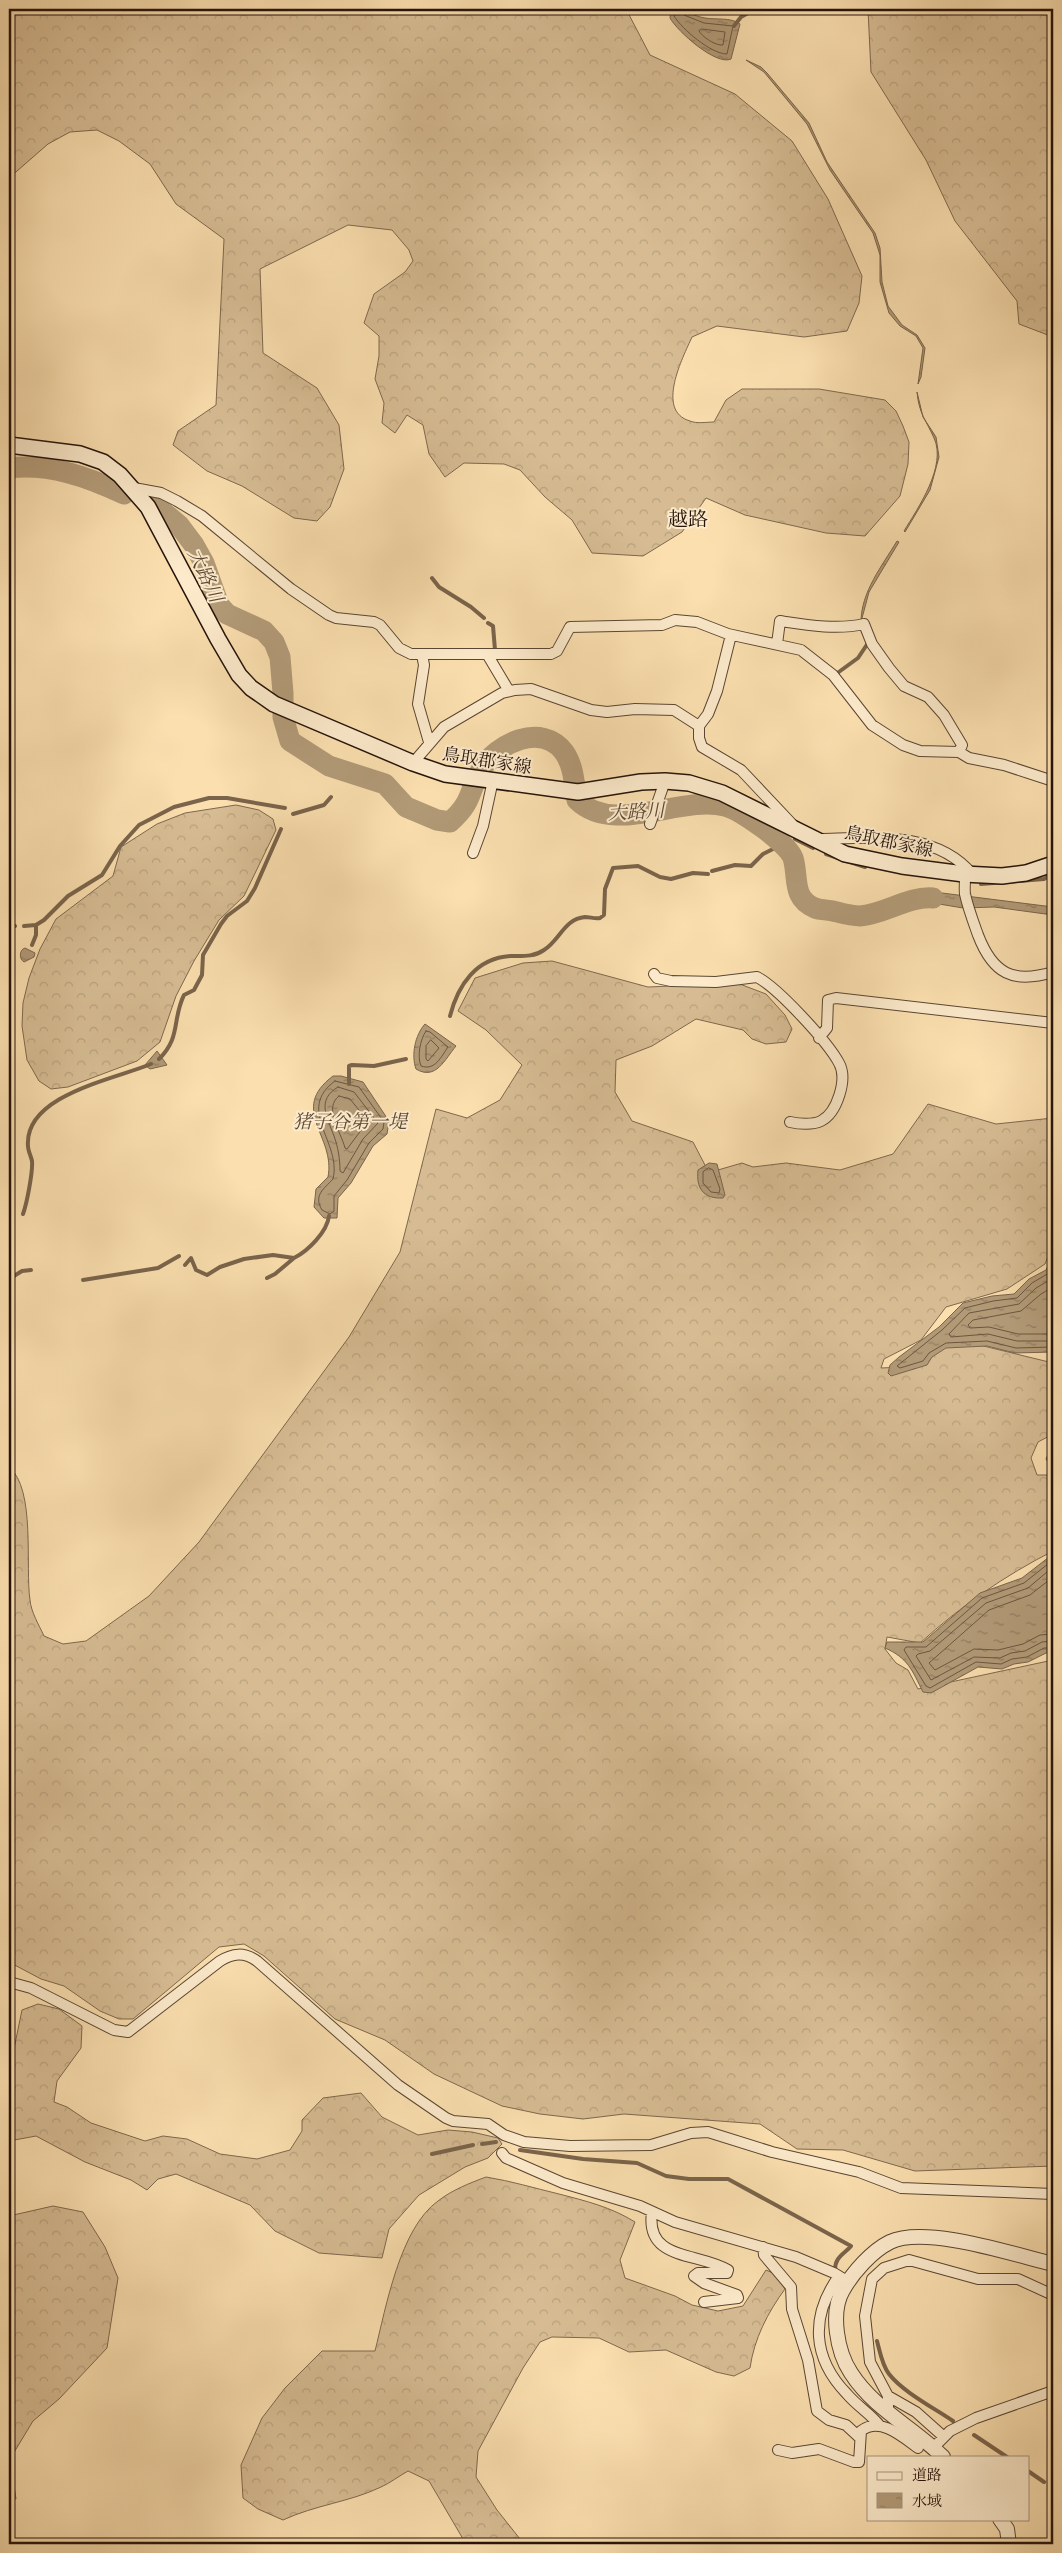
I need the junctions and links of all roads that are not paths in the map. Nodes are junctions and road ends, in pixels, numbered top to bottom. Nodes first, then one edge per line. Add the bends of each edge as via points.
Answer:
1 (9, 446) edge
2 (134, 488) junction
3 (731, 635) junction
4 (778, 644) junction
5 (487, 654) junction
6 (422, 655) junction
7 (509, 692) junction
8 (699, 726) junction
9 (429, 742) junction
10 (959, 752) junction
11 (413, 763) junction
12 (484, 779) junction
13 (665, 780) junction
14 (1053, 780) edge
15 (650, 824) dead end
16 (807, 837) junction
17 (473, 853) dead end
18 (1053, 864) edge
19 (969, 875) junction
20 (1053, 972) edge
21 (654, 974) dead end
22 (1053, 1023) edge
23 (819, 1038) junction
24 (790, 1122) dead end
25 (9, 1982) edge
26 (502, 2153) dead end
27 (1053, 2194) edge
28 (652, 2212) junction
29 (763, 2248) junction
30 (1053, 2264) edge
31 (843, 2279) junction
32 (1053, 2295) edge
33 (704, 2302) dead end
34 (1053, 2391) edge
35 (888, 2396) junction
36 (888, 2412) junction
37 (880, 2426) junction
38 (859, 2437) junction
39 (944, 2437) junction
40 (918, 2448) dead end
41 (778, 2450) dead end
42 (938, 2452) edge
43 (1001, 2520) edge
44 (1009, 2544) edge

1 - 2 main road, 鳥取郡家線 via 80,454 103,462
2 - 6 street via 161,493 202,516 291,589 329,614 336,618 374,622 399,648
2 - 11 main road, 鳥取郡家線 via 148,507 239,675 251,688 274,704
3 - 4 street
3 - 5 street via 697,622 676,620 662,624 577,626 570,627 557,651 551,654
3 - 8 street via 717,692
4 - 10 street via 801,650 833,675 872,725 886,736 920,751
4 - 10 street via 780,621 822,626 864,624 872,644 904,686 928,697 944,715 962,746
5 - 6 street
5 - 7 street
6 - 9 street via 424,664 418,704
7 - 8 street via 531,689 591,710 607,712 655,708 674,710
7 - 9 street via 444,727
8 - 16 street via 702,747 741,770
9 - 11 street
10 - 14 street via 969,758
11 - 12 main road, 鳥取郡家線 via 445,774
12 - 13 main road, 鳥取郡家線 via 573,792
12 - 17 street via 483,826
13 - 15 street
13 - 16 main road, 鳥取郡家線 via 722,793
16 - 19 main road, 鳥取郡家線 via 845,854
16 - 19 street via 894,839 931,844 964,863
18 - 19 main road, 鳥取郡家線 via 1026,873
19 - 20 street via 969,913 992,963 1007,974 1016,976 1037,977
21 - 23 street via 657,978 684,982 757,977 801,1014
22 - 23 street via 836,998 828,1000 827,1028
23 - 24 street via 840,1064 841,1086 836,1104 827,1118 818,1123
25 - 27 street via 31,1988 114,2030 128,2032 220,1961 242,1954 257,1961 398,2085 446,2118 488,2124 513,2139 570,2146 644,2146 691,2133 708,2132 772,2152 859,2172 901,2188
26 - 28 street via 506,2158 563,2183
28 - 29 street via 698,2230
28 - 33 street via 652,2231 661,2244 728,2270 694,2276 738,2298
29 - 31 street via 796,2257
29 - 38 street via 764,2254 791,2287 795,2323 802,2336 817,2411 846,2426
30 - 31 street via 960,2241 915,2236 890,2242
31 - 36 street via 837,2320 840,2347 850,2372
31 - 37 street via 820,2311 820,2346 840,2386
32 - 35 street via 1018,2280 978,2279 909,2260 884,2268 872,2279 865,2316 870,2362
34 - 39 street via 976,2418
35 - 36 street
35 - 39 street via 916,2412
36 - 42 street
37 - 38 street via 865,2427
37 - 40 street
38 - 41 street via 859,2462 819,2450 792,2453
39 - 42 street
43 - 44 street via 1007,2529

